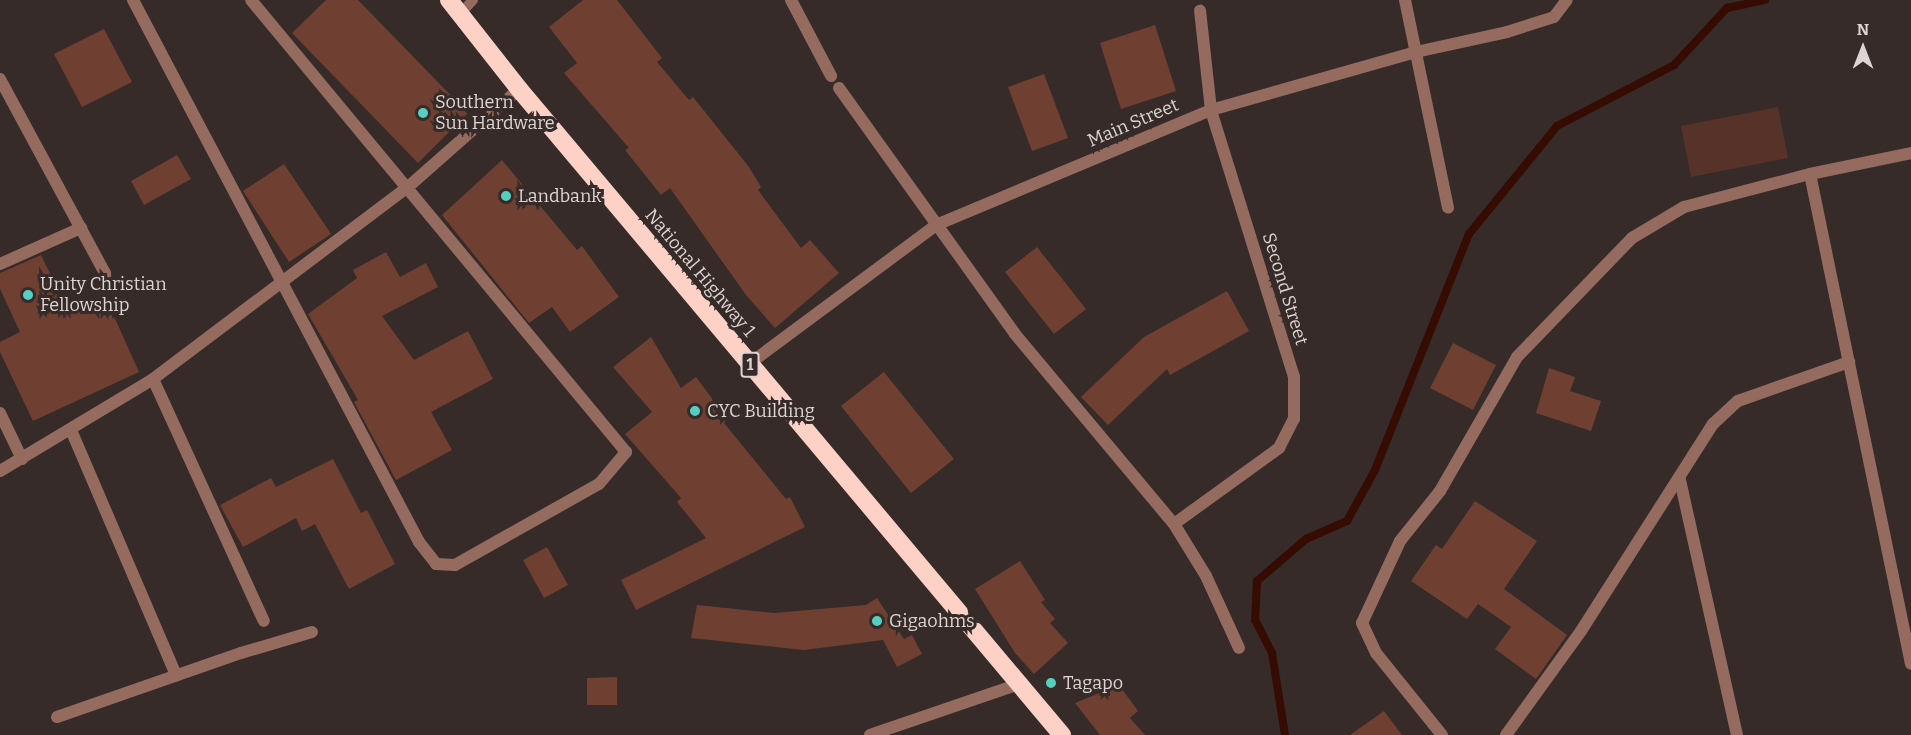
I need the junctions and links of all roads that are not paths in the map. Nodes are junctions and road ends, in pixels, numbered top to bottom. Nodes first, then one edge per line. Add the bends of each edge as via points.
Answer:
1 (133, 0) edge
2 (251, 0) edge
3 (473, 0) edge
4 (790, 0) edge
5 (1405, 0) edge
6 (1567, 0) edge
7 (455, 7) edge
8 (1200, 11) dead end
9 (1416, 52) junction
10 (831, 76) dead end
11 (0, 80) edge
12 (839, 88) dead end
13 (519, 89) junction
14 (1211, 110) junction
15 (1911, 153) edge
16 (1810, 174) junction
17 (408, 188) junction
18 (1449, 208) dead end
19 (936, 225) junction
20 (81, 228) junction
21 (0, 264) edge
22 (283, 282) junction
23 (111, 284) dead end
24 (1849, 362) junction
25 (749, 364) junction
26 (153, 379) junction
27 (0, 413) edge
28 (71, 430) junction
29 (22, 459) junction
30 (0, 471) edge
31 (1680, 480) junction
32 (1173, 524) junction
33 (264, 621) dead end
34 (312, 632) dead end
35 (1239, 648) dead end
36 (1911, 664) edge
37 (176, 675) junction
38 (1022, 683) junction
39 (57, 717) dead end
40 (870, 735) edge
41 (1062, 735) edge
42 (1442, 735) edge
43 (1506, 735) edge
44 (1737, 735) edge

1 - 22 street
2 - 17 street
3 - 7 lane
4 - 10 street
5 - 9 street
6 - 9 street, Main Street via 1554,17
7 - 13 highway, National Highway 1 / 1
8 - 14 street, Second Street
9 - 14 street, Main Street
9 - 18 street
11 - 20 street
12 - 19 street
13 - 17 street
13 - 25 highway, National Highway 1 / 1
14 - 19 street, Main Street
14 - 32 street, Second Street via 1294,377 1294,419 1279,448
15 - 16 street
16 - 24 street
16 - 42 street via 1684,207 1632,238 1517,357 1440,491 1400,541 1362,623 1376,653
17 - 22 street
17 - 22 street via 626,452 599,484 455,565 436,564 419,542
19 - 25 street, Main Street
19 - 32 street via 1016,334
20 - 21 street
20 - 23 street
22 - 26 street
24 - 31 street via 1738,401 1713,424
24 - 36 street
25 - 38 highway, National Highway 1 / 1
26 - 28 street
26 - 33 street
27 - 29 street
28 - 29 street
28 - 37 street
29 - 30 street
31 - 43 street via 1581,631
31 - 44 street
32 - 35 street via 1206,576
34 - 37 street
37 - 39 street
38 - 40 street
38 - 41 highway, National Highway 1 / 1

